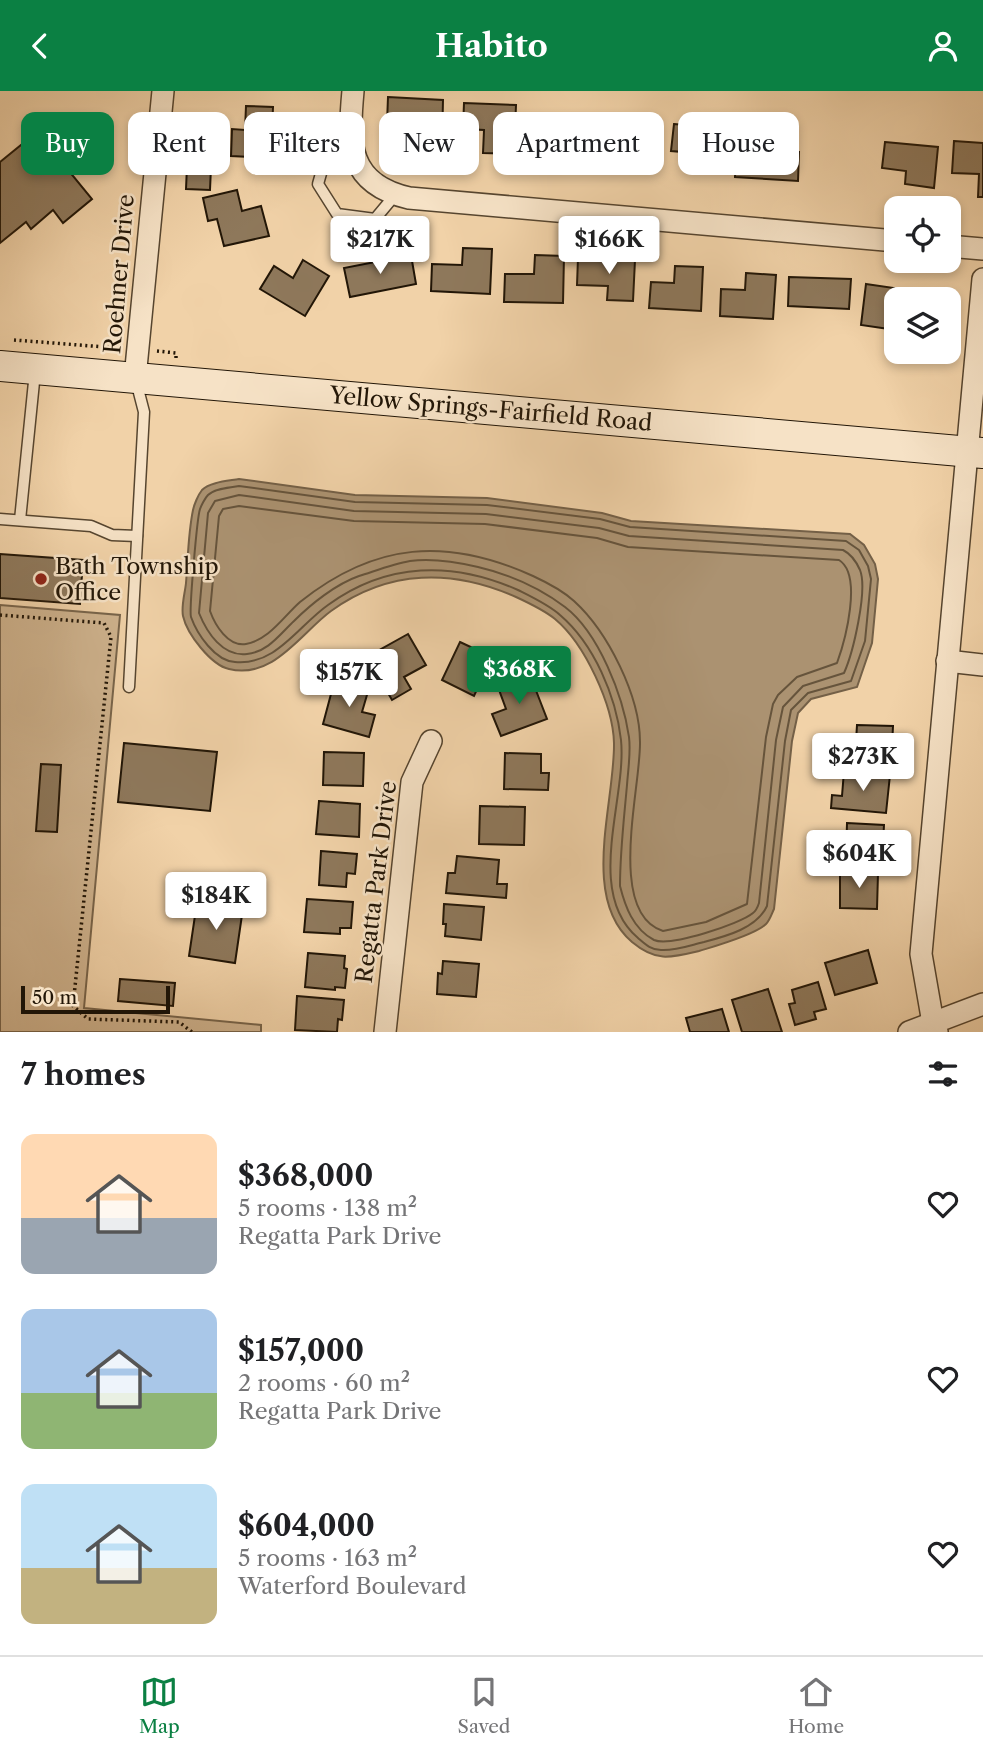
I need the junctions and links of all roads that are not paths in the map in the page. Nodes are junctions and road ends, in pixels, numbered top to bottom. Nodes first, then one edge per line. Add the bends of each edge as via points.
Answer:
1 (163, 91) edge
2 (353, 91) edge
3 (352, 112) edge
4 (365, 173) edge
5 (321, 175) edge
6 (395, 195) junction
7 (884, 240) edge
8 (961, 247) edge
9 (983, 249) edge
10 (983, 279) edge
11 (6, 353) edge
12 (35, 369) junction
13 (135, 378) junction
14 (975, 452) edge
15 (0, 519) edge
16 (20, 520) junction
17 (137, 537) junction
18 (947, 661) junction
19 (983, 665) edge
20 (129, 687) dead end
21 (431, 741) dead end
22 (983, 1004) edge
23 (935, 1027) edge
24 (384, 1032) edge
25 (909, 1032) edge

1 - 13 street, Roehner Drive
2 - 3 street
4 - 6 street
5 - 6 lane via 318,184 337,214 375,219
6 - 7 street
8 - 9 street
10 - 14 street
11 - 12 main road, Yellow Springs-Fairfield Road
12 - 13 main road, Yellow Springs-Fairfield Road
12 - 16 lane
13 - 14 main road, Yellow Springs-Fairfield Road
13 - 17 lane via 144,412
14 - 18 street
15 - 16 lane
16 - 17 lane via 91,526 112,535
17 - 20 lane
18 - 19 street
18 - 23 street via 921,954
21 - 24 street, Regatta Park Drive via 412,782
22 - 23 street
23 - 25 street

